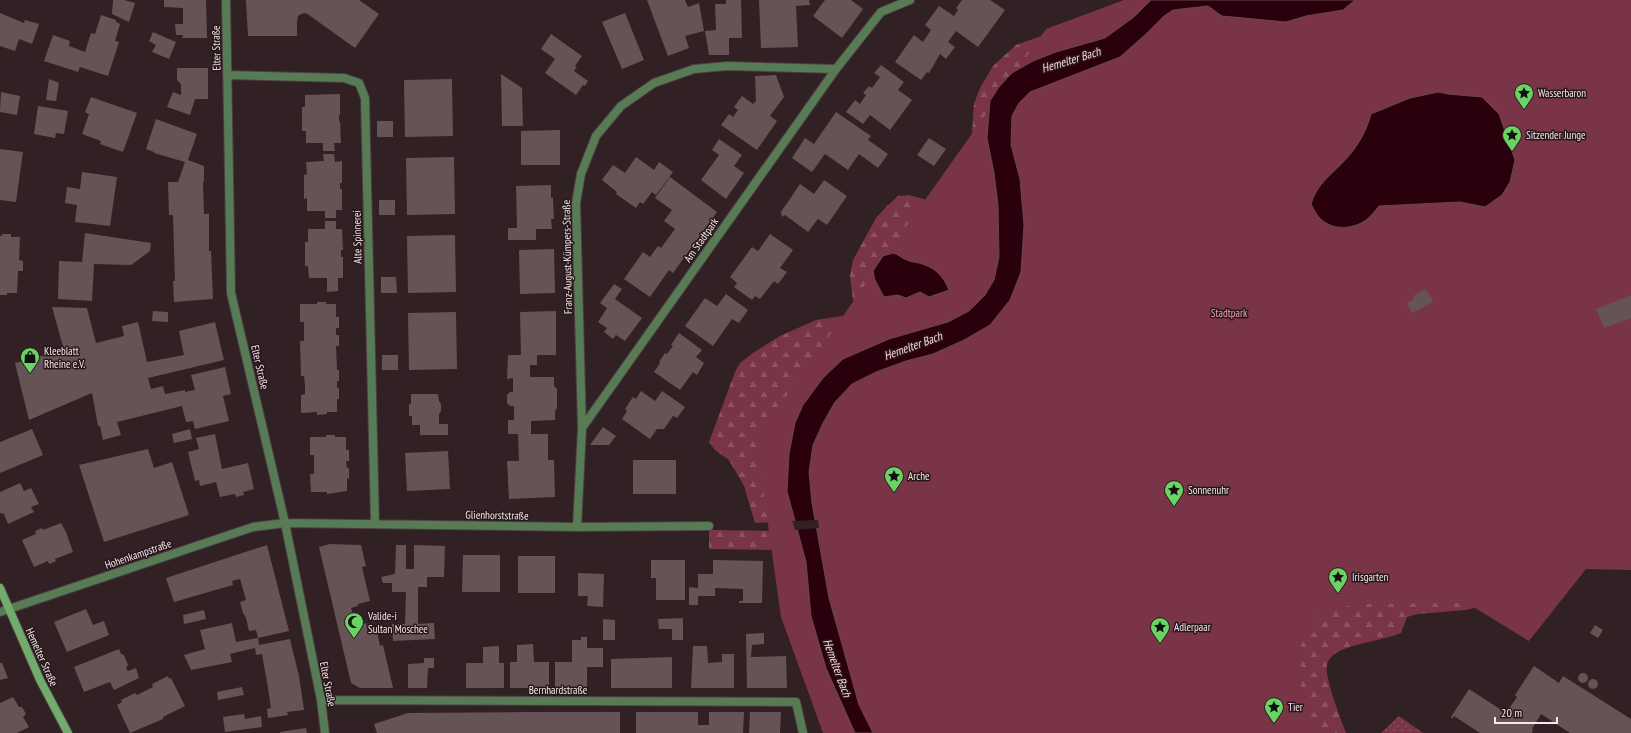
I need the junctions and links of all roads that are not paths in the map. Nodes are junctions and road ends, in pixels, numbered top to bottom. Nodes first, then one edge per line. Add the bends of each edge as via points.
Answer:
1 (226, 0) edge
2 (910, 0) edge
3 (836, 69) junction
4 (227, 75) junction
5 (582, 428) junction
6 (285, 523) junction
7 (374, 524) junction
8 (709, 526) dead end
9 (577, 527) junction
10 (0, 588) edge
11 (9, 609) junction
12 (0, 612) edge
13 (321, 700) junction
14 (68, 733) edge
15 (325, 733) edge
16 (803, 733) edge

1 - 4 street, Elter Straße
2 - 3 street, Am Stadtpark via 881,12
3 - 5 street, Am Stadtpark
3 - 5 street, Franz-August-Kümpers-Straße via 728,66 694,70 654,83 621,106 596,136 581,174 576,203
4 - 6 street, Elter Straße via 231,293
4 - 7 street, Alte Spinnerei via 344,78 359,83 365,98
5 - 9 street
6 - 7 street, Glienhorststraße
6 - 11 street, Hohenkampstraße via 253,527
6 - 13 street, Elter Straße
7 - 9 street, Glienhorststraße
8 - 9 street, Glienhorststraße
10 - 11 main road, Hemelter Straße
11 - 12 street, Hohenkampstraße
11 - 14 main road, Hemelter Straße via 40,680
13 - 15 street, Elter Straße
13 - 16 street, Bernhardstraße via 796,702

